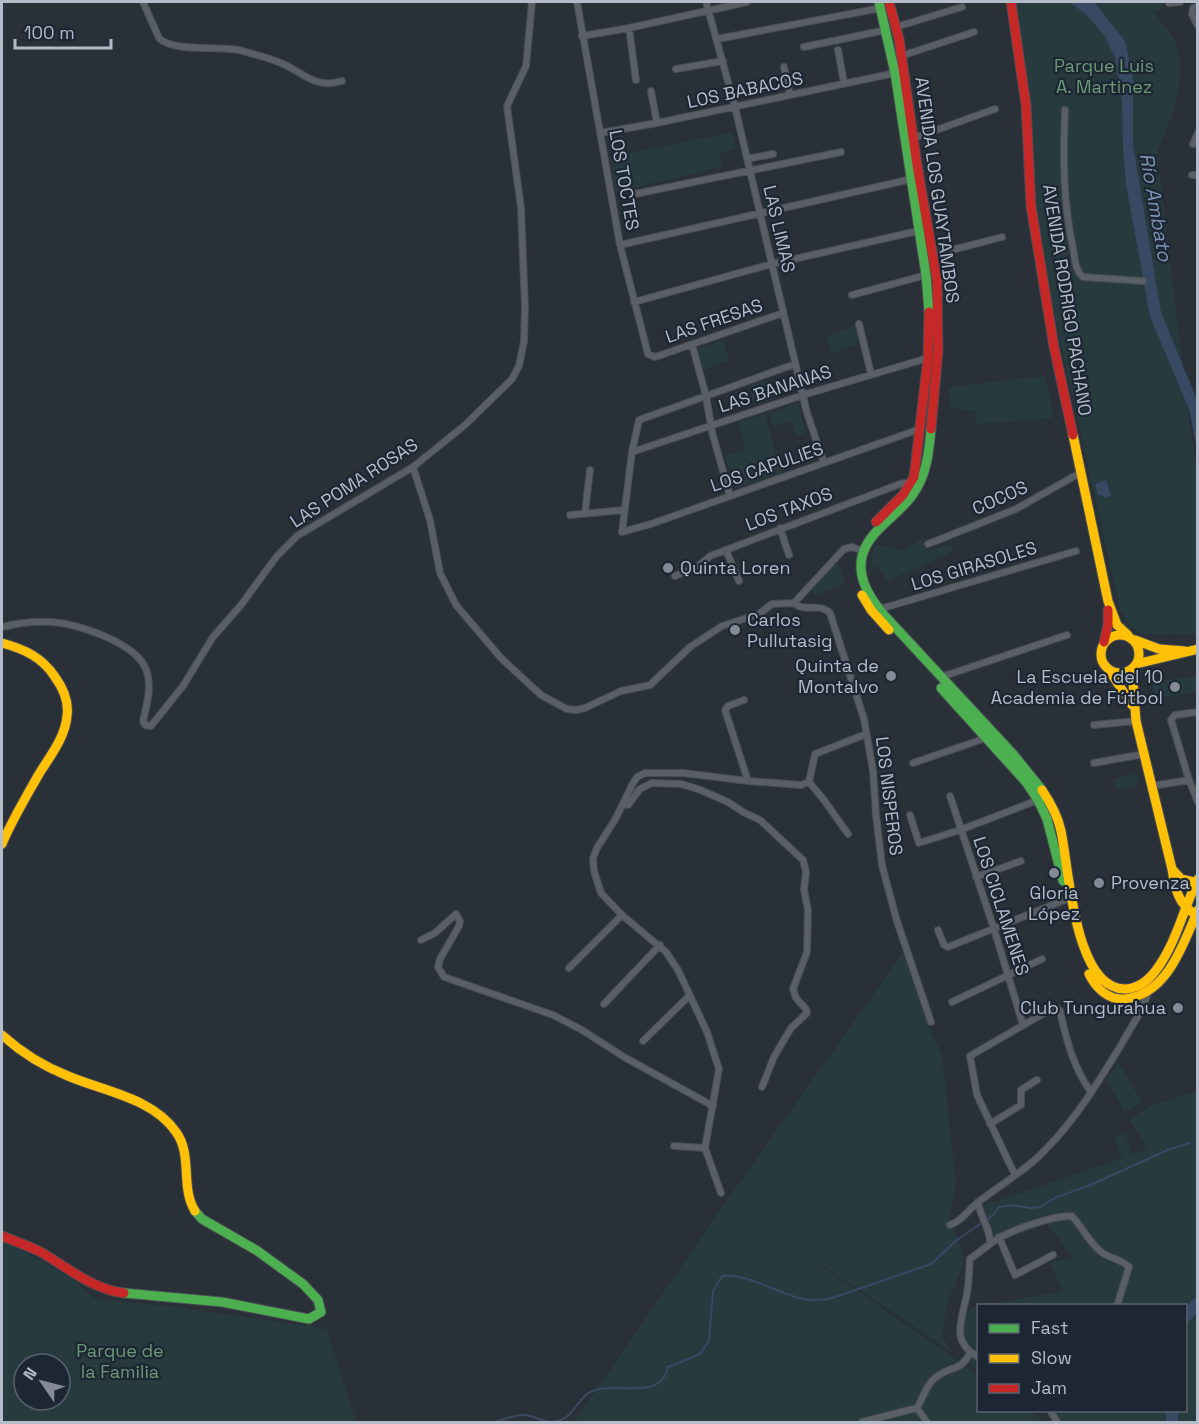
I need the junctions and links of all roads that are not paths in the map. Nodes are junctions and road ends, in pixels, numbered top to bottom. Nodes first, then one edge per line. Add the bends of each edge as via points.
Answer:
1 (143, 2) edge
2 (532, 2) edge
3 (577, 2) edge
4 (706, 2) edge
5 (747, 2) edge
6 (889, 2) edge
7 (1011, 2) edge
8 (1180, 2) edge
9 (1169, 3) edge
10 (880, 5) edge
11 (1197, 6) edge
12 (962, 7) dead end
13 (709, 10) junction
14 (1197, 26) edge
15 (629, 28) junction
16 (891, 28) junction
17 (974, 32) dead end
18 (582, 36) junction
19 (717, 39) junction
20 (804, 47) dead end
21 (838, 51) dead end
22 (901, 56) junction
23 (723, 61) junction
24 (784, 67) dead end
25 (676, 69) dead end
26 (895, 74) junction
27 (636, 80) dead end
28 (342, 81) dead end
29 (844, 83) junction
30 (651, 91) dead end
31 (790, 95) junction
32 (735, 107) junction
33 (995, 110) dead end
34 (1065, 110) dead end
35 (657, 123) junction
36 (600, 133) junction
37 (1197, 133) edge
38 (914, 138) junction
39 (1192, 144) dead end
40 (841, 152) dead end
41 (773, 154) dead end
42 (747, 159) junction
43 (750, 170) junction
44 (915, 178) junction
45 (635, 194) dead end
46 (760, 215) junction
47 (918, 231) junction
48 (1002, 237) dead end
49 (620, 245) junction
50 (932, 255) junction
51 (772, 264) junction
52 (926, 275) junction
53 (1143, 281) dead end
54 (852, 296) dead end
55 (634, 302) junction
56 (783, 313) junction
57 (859, 324) dead end
58 (692, 344) junction
59 (655, 357) joint
60 (928, 358) junction
61 (795, 364) junction
62 (871, 374) junction
63 (803, 395) junction
64 (706, 396) junction
65 (711, 426) junction
66 (921, 429) junction
67 (632, 452) junction
68 (824, 463) junction
69 (413, 467) junction
70 (590, 470) dead end
71 (1080, 473) junction
72 (914, 485) junction
73 (730, 496) junction
74 (624, 510) junction
75 (585, 513) junction
76 (570, 514) dead end
77 (780, 528) junction
78 (928, 544) dead end
79 (859, 549) junction
80 (726, 550) junction
81 (1076, 551) dead end
82 (789, 555) dead end
83 (675, 576) dead end
84 (859, 578) junction
85 (739, 581) dead end
86 (1108, 601) junction
87 (794, 603) junction
88 (880, 609) junction
89 (2, 627) edge
90 (1067, 635) dead end
91 (1131, 638) junction
92 (1104, 642) junction
93 (2, 643) edge
94 (1194, 650) edge
95 (1134, 667) junction
96 (1109, 670) junction
97 (935, 675) junction
98 (744, 700) dead end
99 (1133, 707) junction
100 (1197, 712) edge
101 (1136, 721) junction
102 (1094, 725) dead end
103 (866, 734) junction
104 (986, 738) junction
105 (1144, 754) junction
106 (913, 763) dead end
107 (1094, 763) dead end
108 (1189, 780) junction
109 (748, 781) junction
110 (809, 782) junction
111 (1152, 786) junction
112 (950, 796) dead end
113 (1038, 800) junction
114 (1197, 802) edge
115 (623, 804) junction
116 (910, 815) dead end
117 (960, 830) junction
118 (848, 834) dead end
119 (2, 844) edge
120 (1021, 861) dead end
121 (1172, 870) junction
122 (976, 877) junction
123 (1197, 881) edge
124 (1070, 897) junction
125 (1184, 908) junction
126 (1196, 913) edge
127 (622, 915) junction
128 (994, 929) junction
129 (938, 930) dead end
130 (421, 940) dead end
131 (660, 945) junction
132 (1042, 959) dead end
133 (1168, 960) junction
134 (568, 968) dead end
135 (1007, 975) junction
136 (1143, 983) junction
137 (1148, 993) junction
138 (689, 996) junction
139 (952, 1002) dead end
140 (604, 1004) dead end
141 (931, 1022) dead end
142 (1023, 1025) junction
143 (2, 1035) edge
144 (643, 1041) dead end
145 (1036, 1080) dead end
146 (762, 1087) dead end
147 (1091, 1092) junction
148 (713, 1106) junction
149 (990, 1124) junction
150 (674, 1146) dead end
151 (705, 1148) junction
152 (1016, 1174) junction
153 (721, 1193) dead end
154 (978, 1202) junction
155 (950, 1225) dead end
156 (2, 1236) edge
157 (999, 1237) junction
158 (990, 1244) junction
159 (1053, 1255) dead end
160 (1117, 1304) edge
161 (970, 1353) junction
162 (977, 1356) edge
163 (917, 1408) junction
164 (862, 1422) edge
165 (927, 1422) edge

1 - 28 street via 162,42 230,48 282,63 326,84
2 - 69 street, LAS POMA ROSAS via 526,66 507,106 522,241 525,318 519,366 500,393
3 - 18 street, LOS TOCTES
4 - 13 street, LAS LIMAS
5 - 13 street
6 - 16 main road, AVENIDA LOS GUAYTAMBOS
7 - 71 main road, AVENIDA RODRIGO PACHANO via 1026,105 1031,206
8 - 9 street
10 - 16 main road, AVENIDA LOS GUAYTAMBOS
10 - 19 street
11 - 14 street via 1191,14
12 - 16 street
13 - 15 street
13 - 19 street, LAS LIMAS
15 - 18 street
15 - 27 street
16 - 20 street
16 - 22 main road, AVENIDA LOS GUAYTAMBOS
16 - 26 main road, AVENIDA LOS GUAYTAMBOS
17 - 22 street
18 - 36 street, LOS TOCTES
19 - 23 street, LAS LIMAS
21 - 29 street
22 - 38 main road, AVENIDA LOS GUAYTAMBOS
23 - 25 street
23 - 32 street, LAS LIMAS
24 - 31 street
26 - 29 street, LOS BABACOS
26 - 44 main road, AVENIDA LOS GUAYTAMBOS
29 - 31 street, LOS BABACOS
30 - 35 street
31 - 32 street, LOS BABACOS
32 - 35 street, LOS BABACOS
32 - 42 street, LAS LIMAS
33 - 38 street
34 - 53 street via 1064,188 1078,271 1083,277
35 - 36 street, LOS BABACOS
36 - 49 street, LOS TOCTES
37 - 39 street
38 - 44 main road, AVENIDA LOS GUAYTAMBOS
40 - 43 street
41 - 42 street
42 - 43 street, LAS LIMAS
43 - 45 street
43 - 46 street, LAS LIMAS
44 - 46 street
44 - 47 main road, AVENIDA LOS GUAYTAMBOS
44 - 50 main road, AVENIDA LOS GUAYTAMBOS
46 - 49 street
46 - 51 street, LAS LIMAS
47 - 51 street
47 - 52 main road, AVENIDA LOS GUAYTAMBOS
48 - 50 street
49 - 55 street, LOS TOCTES
50 - 72 main road, AVENIDA LOS GUAYTAMBOS via 938,287 938,350 929,449 925,471
51 - 55 street
51 - 56 street, LAS LIMAS
52 - 54 street
52 - 60 main road, AVENIDA LOS GUAYTAMBOS
55 - 59 street, LOS TOCTES via 648,354
56 - 58 street, LAS FRESAS
56 - 61 street, LAS LIMAS
57 - 62 street
58 - 59 street, LAS FRESAS
58 - 64 street
60 - 62 street, LAS BANANAS
60 - 66 main road, AVENIDA LOS GUAYTAMBOS
61 - 63 street, LAS LIMAS
61 - 64 street
62 - 63 street, LAS BANANAS
63 - 65 street, LAS BANANAS
63 - 68 street, LAS LIMAS
64 - 65 street
64 - 67 street via 639,420
65 - 67 street, LAS BANANAS
65 - 73 street
66 - 68 street, LOS CAPULIES
66 - 72 main road, AVENIDA LOS GUAYTAMBOS
67 - 74 street
68 - 73 street, LOS CAPULIES
69 - 87 street via 430,520 440,573 456,605 501,658 541,695 567,709 585,708 621,691 650,686 690,647 722,626 759,614 776,603
69 - 89 street, LAS POMA ROSAS via 297,536 213,636 183,686 151,726 143,721 149,693 145,667 123,645 54,622
70 - 75 street
71 - 78 street, COCOS via 1016,509
71 - 86 main road, AVENIDA RODRIGO PACHANO
72 - 77 street, LOS TAXOS via 900,484
72 - 79 main road, AVENIDA LOS GUAYTAMBOS via 865,533
73 - 74 street, LOS CAPULIES via 622,532
74 - 75 street
75 - 76 street
77 - 80 street, LOS TAXOS
77 - 82 street
79 - 84 main road
79 - 87 street via 844,549
80 - 83 street, LOS TAXOS
80 - 85 street
81 - 88 street, LOS GIRASOLES
84 - 88 main road
84 - 97 main road via 863,598 871,610
86 - 91 main road, AVENIDA RODRIGO PACHANO via 1113,618
86 - 92 main road, AVENIDA RODRIGO PACHANO
87 - 103 street, LOS NISPEROS via 800,608 824,608 830,613 862,708
88 - 97 main road
90 - 97 street
91 - 92 main road via 1115,635
91 - 94 main road via 1159,649
91 - 95 main road via 1140,652
92 - 96 main road via 1102,660
93 - 119 main road via 34,654 49,668 61,685 67,717 56,746 11,820
94 - 95 main road
95 - 96 main road via 1121,673
95 - 99 main road
96 - 99 main road
97 - 104 main road
97 - 124 main road via 1034,778 1048,800 1060,828
98 - 109 street via 725,710
99 - 101 main road
100 - 108 street via 1175,715 1171,720
101 - 102 street
101 - 105 main road
103 - 110 street via 815,754
103 - 141 street, LOS NISPEROS via 882,865
104 - 106 street
104 - 113 main road
105 - 107 street
105 - 111 main road
108 - 111 street
108 - 114 street
109 - 110 street via 801,785
109 - 115 street via 683,772 645,773 632,785
110 - 118 street
111 - 121 main road
112 - 117 street, LOS CICLAMENES
113 - 117 street
113 - 124 main road
115 - 127 street via 593,858 601,893
115 - 146 street via 628,805 640,789 652,783 690,786 760,820 803,860 807,952 793,989 807,1013 793,1025
116 - 117 street via 919,843
117 - 122 street, LOS CICLAMENES
120 - 122 street
121 - 123 main road via 1181,879
121 - 125 main road via 1175,893
122 - 128 street, LOS CICLAMENES
123 - 125 main road
124 - 128 street
124 - 136 main road via 1084,947 1098,978 1121,990
124 - 137 main road via 1078,950 1099,991 1119,999
125 - 126 main road
125 - 133 main road
126 - 133 main road
127 - 131 street
127 - 134 street
128 - 129 street via 948,947
128 - 135 street, LOS CICLAMENES
130 - 148 street via 456,914 459,926 438,967 444,977 553,1015
131 - 138 street via 672,959
131 - 140 street
132 - 135 street
133 - 136 main road
133 - 137 main road via 1163,978
135 - 139 street
135 - 142 street, LOS CICLAMENES
136 - 137 street
137 - 147 street
138 - 144 street
138 - 148 street via 719,1069
142 - 147 street via 1057,1008 1067,1044
142 - 149 street via 970,1058 976,1095
143 - 156 main road via 48,1069 135,1102 167,1120 186,1151 188,1198 195,1213 257,1250 303,1284 319,1300 321,1312 309,1319 222,1302 113,1292
145 - 149 street via 1021,1090 1021,1105
147 - 152 street via 1045,1151
148 - 151 street
149 - 152 street
150 - 151 street
151 - 153 street
152 - 154 street
154 - 155 street via 959,1222
154 - 158 street
157 - 158 street
157 - 159 street via 1015,1275
157 - 160 street via 1072,1216 1097,1249 1129,1267
158 - 161 street via 970,1259 960,1334
161 - 162 street
161 - 163 street via 963,1365 932,1380
163 - 164 street
163 - 165 street

